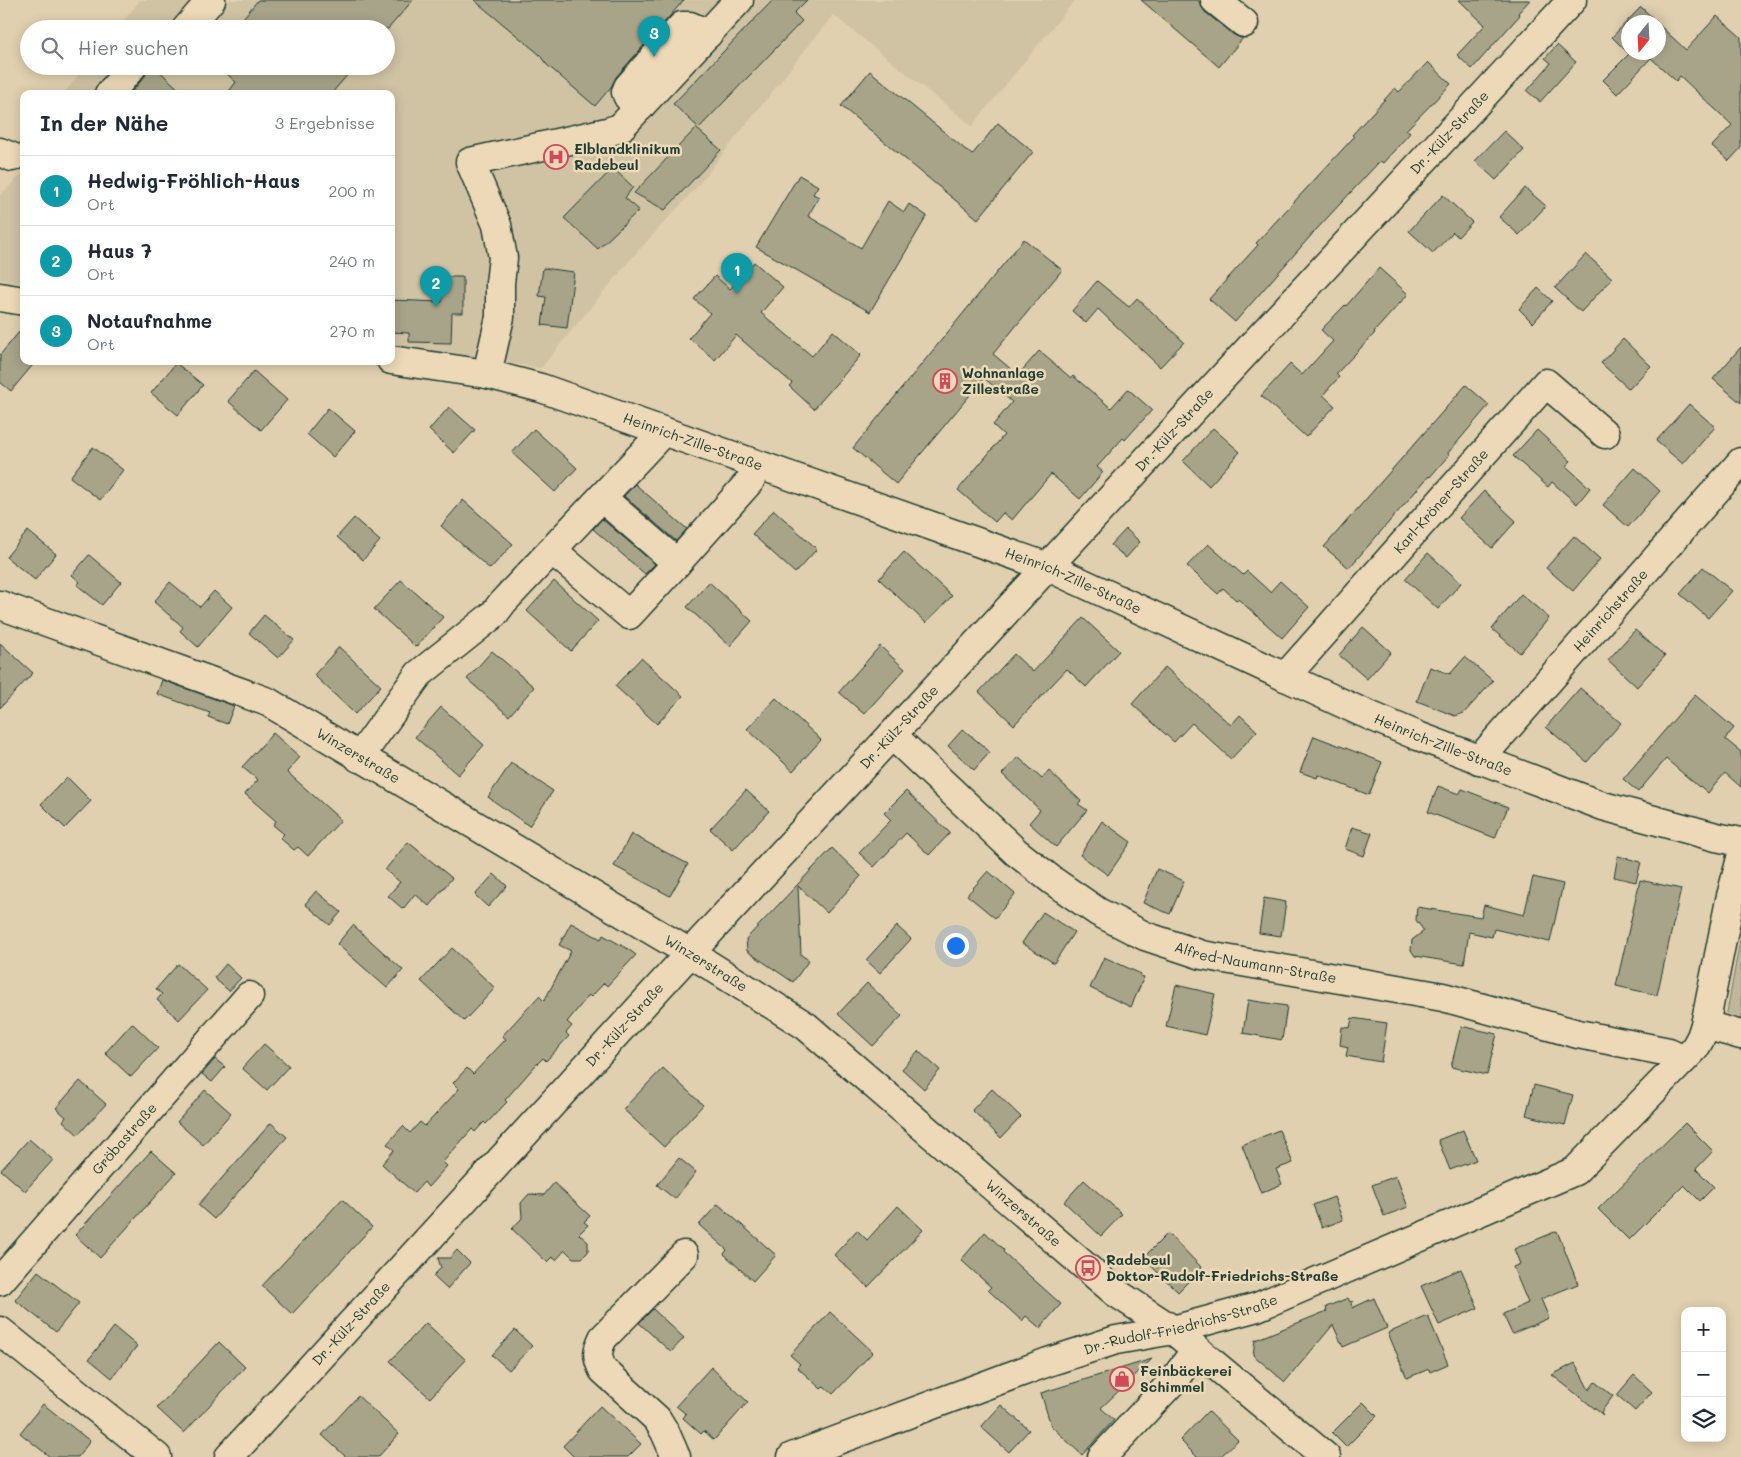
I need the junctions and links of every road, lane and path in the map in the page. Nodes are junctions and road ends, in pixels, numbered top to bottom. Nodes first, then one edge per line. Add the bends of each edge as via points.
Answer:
1 (211, 0) edge
2 (739, 0) edge
3 (1215, 0) edge
4 (1572, 0) edge
5 (194, 20) edge
6 (1244, 23) dead end
7 (125, 75) edge
8 (112, 90) edge
9 (0, 296) edge
10 (20, 300) edge
11 (395, 361) edge
12 (481, 373) junction
13 (663, 432) junction
14 (1605, 434) dead end
15 (1741, 462) edge
16 (757, 465) junction
17 (602, 498) junction
18 (553, 551) junction
19 (677, 563) junction
20 (1048, 567) junction
21 (0, 605) edge
22 (1285, 677) junction
23 (892, 735) junction
24 (359, 758) junction
25 (1479, 760) junction
26 (1741, 842) edge
27 (1741, 858) edge
28 (690, 953) junction
29 (249, 996) dead end
30 (1705, 1025) junction
31 (1741, 1035) edge
32 (1684, 1059) junction
33 (684, 1255) dead end
34 (0, 1281) edge
35 (1173, 1330) junction
36 (0, 1331) edge
37 (1196, 1349) junction
38 (157, 1457) edge
39 (229, 1457) edge
40 (676, 1457) edge
41 (792, 1457) edge
42 (1102, 1457) edge
43 (1326, 1457) edge

1 - 5 street
2 - 12 street via 620,128 470,162 497,226 503,258 500,284 484,313
3 - 6 street
4 - 20 street, Dr.-Külz-Straße
7 - 8 street
9 - 10 street
11 - 12 street, Heinrich-Zille-Straße
12 - 13 street, Heinrich-Zille-Straße via 541,388
13 - 16 street, Heinrich-Zille-Straße
13 - 17 street
14 - 22 street, Karl-Kröner-Straße via 1546,383
15 - 25 street, Heinrichstraße
16 - 19 street via 750,481
16 - 20 street, Heinrich-Zille-Straße
17 - 18 street
17 - 19 street
18 - 19 street via 629,615
18 - 24 street via 494,614 419,674
20 - 22 street, Heinrich-Zille-Straße
20 - 23 street, Dr.-Külz-Straße
21 - 24 street, Winzerstraße via 268,702
22 - 25 street, Heinrich-Zille-Straße
23 - 28 street, Dr.-Külz-Straße
23 - 32 street, Alfred-Naumann-Straße via 1016,852 1098,912 1145,936 1202,955 1443,996 1578,1034 1669,1052
24 - 28 street, Winzerstraße
25 - 26 street, Heinrich-Zille-Straße via 1603,806
27 - 30 street, Dr.-Rudolf-Friedrichs-Straße
28 - 35 street, Winzerstraße via 806,1026 1115,1292
28 - 39 street, Dr.-Külz-Straße
29 - 34 street, Gröbastraße
30 - 31 street
30 - 32 street, Dr.-Rudolf-Friedrichs-Straße via 1695,1048
32 - 35 street, Dr.-Rudolf-Friedrichs-Straße via 1575,1171 1257,1307
33 - 40 street via 603,1338 598,1350 598,1361 603,1370 657,1419
35 - 37 street, Winzerstraße
35 - 41 street, Dr.-Rudolf-Friedrichs-Straße via 1116,1340 1048,1362
36 - 38 street
37 - 42 street via 1174,1380
37 - 43 street, Winzerstraße

